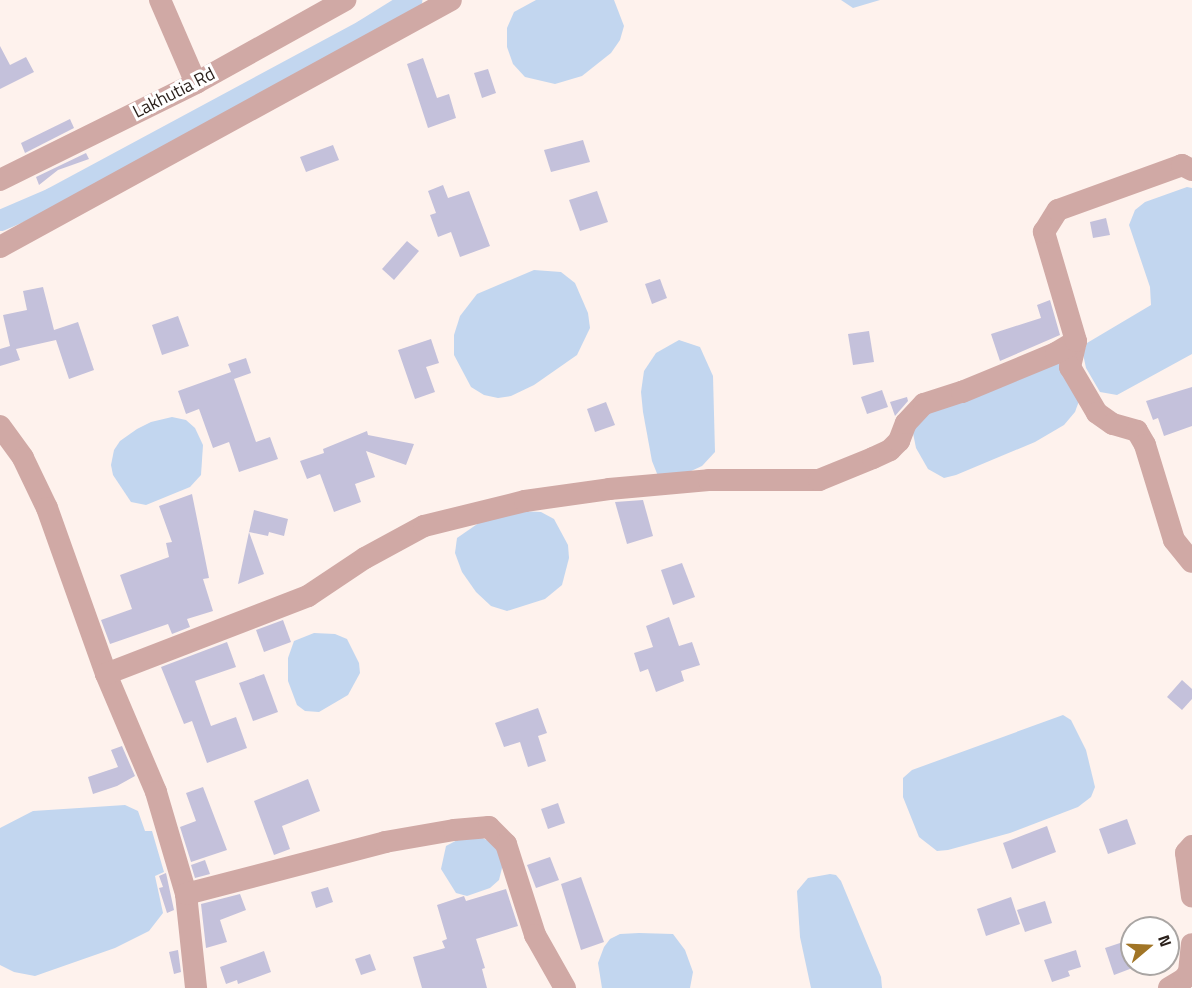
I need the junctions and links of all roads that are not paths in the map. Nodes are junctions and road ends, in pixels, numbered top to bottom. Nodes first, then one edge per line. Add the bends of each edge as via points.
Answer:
1 (160, 0) edge
2 (345, 0) edge
3 (451, 0) edge
4 (195, 83) junction
5 (1192, 170) edge
6 (0, 180) edge
7 (0, 247) edge
8 (1076, 341) junction
9 (0, 426) edge
10 (1192, 562) edge
11 (106, 674) junction
12 (1192, 846) edge
13 (186, 894) junction
14 (1192, 897) edge
15 (1192, 945) edge
16 (196, 988) edge
17 (565, 988) edge
18 (1169, 988) edge

1 - 4 street
2 - 4 street, Lakhutia Rd
3 - 7 street
4 - 6 street, Lakhutia Rd
5 - 8 street via 1182,165 1058,210 1044,232
8 - 10 street via 1070,367 1097,413 1113,424 1137,430 1174,540
8 - 11 street via 982,384 924,404 906,423 899,441 890,450 819,480 709,480 609,489 525,501 424,526 364,558 308,596
9 - 11 street via 23,458 47,508
11 - 13 street via 156,792
12 - 14 street via 1186,853
13 - 16 street
13 - 17 street via 385,842 489,827 506,844 535,935
15 - 18 street via 1189,972

